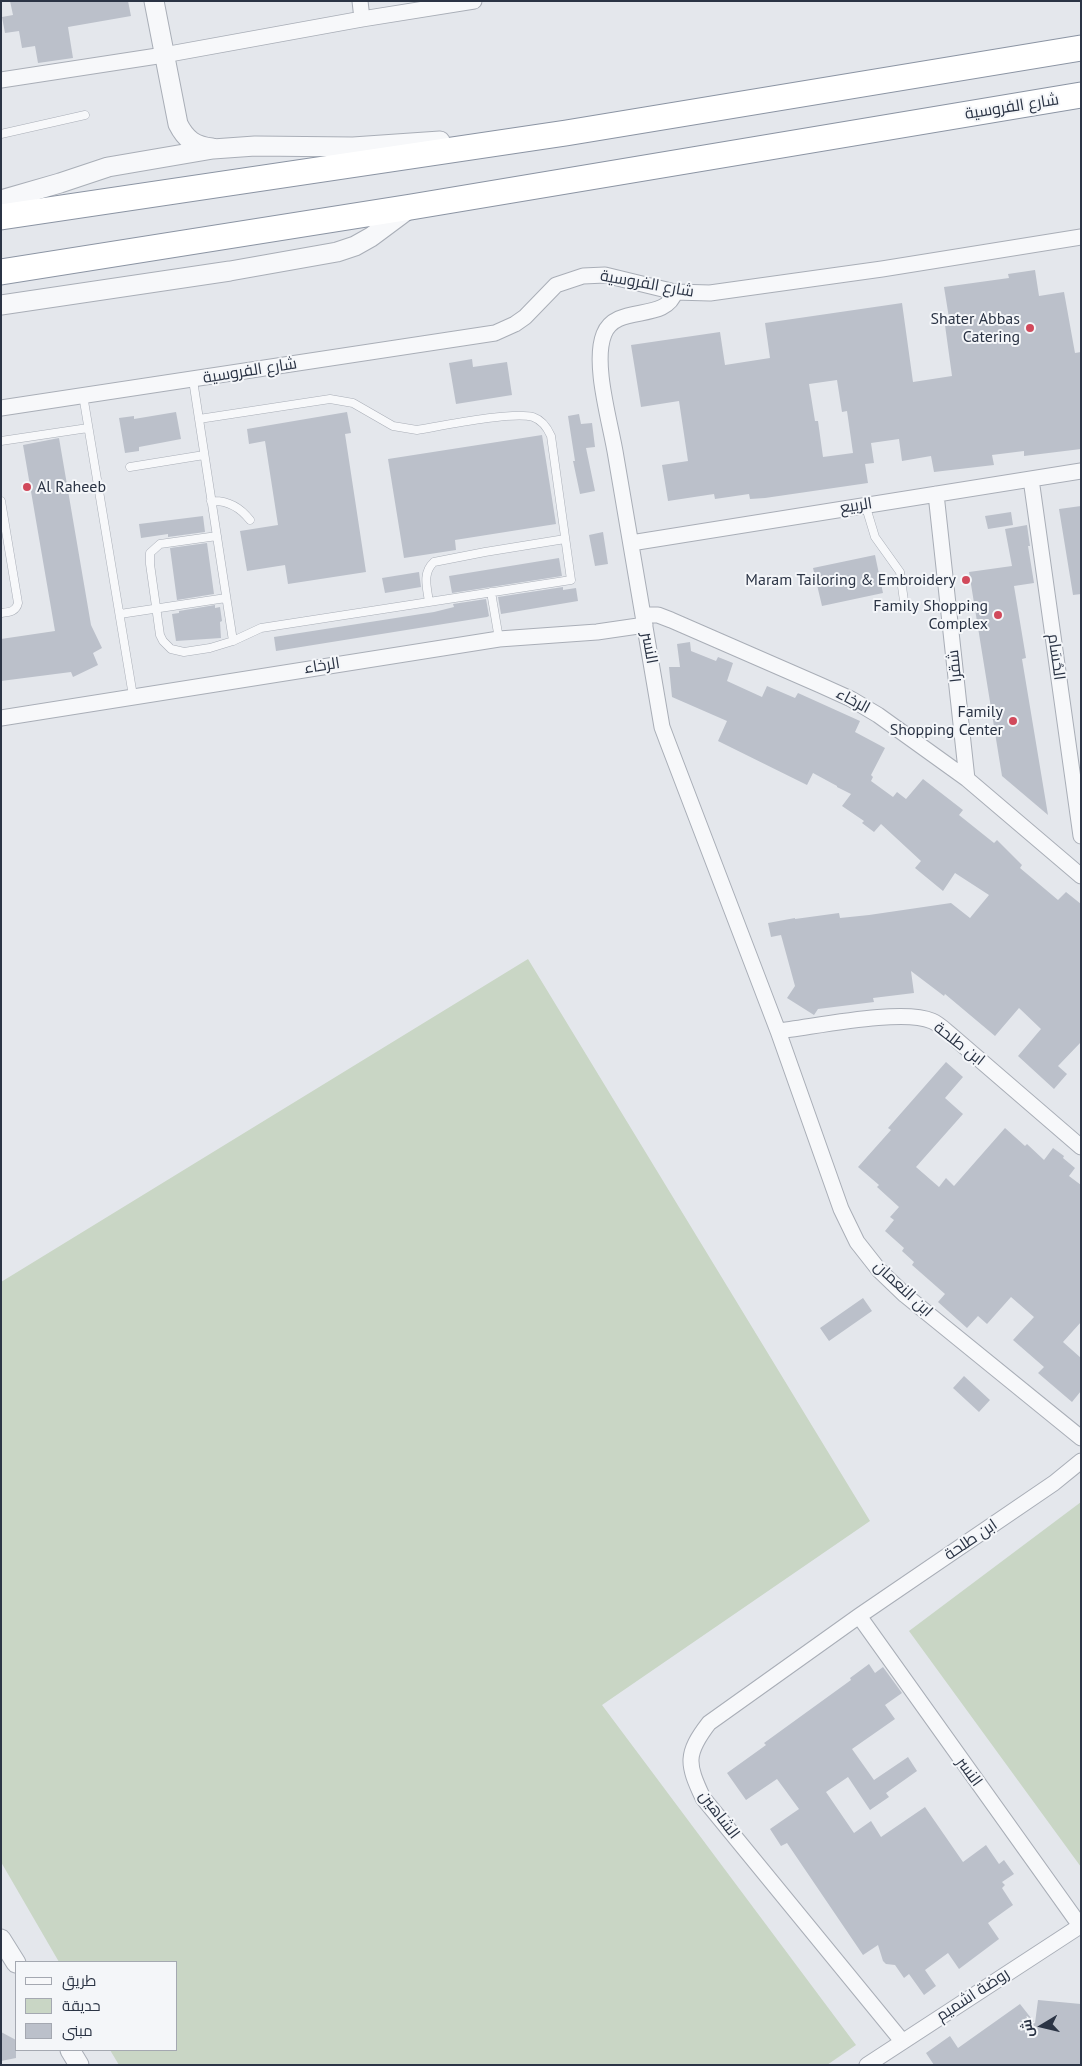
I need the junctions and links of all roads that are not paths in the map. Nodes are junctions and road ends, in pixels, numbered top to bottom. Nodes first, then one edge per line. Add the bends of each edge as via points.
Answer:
1 (154, 1) edge
2 (360, 1) edge
3 (474, 1) edge
4 (362, 19) junction
5 (1081, 48) edge
6 (164, 55) junction
7 (1, 80) edge
8 (1081, 95) edge
9 (174, 112) junction
10 (85, 115) dead end
11 (566, 133) junction
12 (1, 134) edge
13 (213, 149) junction
14 (136, 161) junction
15 (1, 200) edge
16 (411, 207) junction
17 (1, 218) edge
18 (1081, 237) edge
19 (1, 272) edge
20 (675, 292) junction
21 (1, 305) edge
22 (193, 380) junction
23 (82, 395) junction
24 (1, 408) edge
25 (199, 419) junction
26 (88, 428) junction
27 (1, 441) edge
28 (204, 455) junction
29 (130, 466) dead end
30 (1081, 471) edge
31 (1031, 479) junction
32 (936, 494) junction
33 (1, 501) edge
34 (211, 501) junction
35 (865, 504) junction
36 (250, 520) dead end
37 (217, 536) junction
38 (565, 539) junction
39 (631, 543) junction
40 (491, 592) junction
41 (226, 598) junction
42 (904, 601) dead end
43 (429, 602) junction
44 (157, 608) junction
45 (1, 613) edge
46 (120, 614) junction
47 (644, 620) junction
48 (499, 639) junction
49 (233, 641) junction
50 (133, 696) junction
51 (1, 718) edge
52 (967, 779) junction
53 (1081, 836) edge
54 (1081, 876) edge
55 (778, 1031) junction
56 (1081, 1147) edge
57 (1081, 1438) edge
58 (1081, 1461) edge
59 (859, 1616) junction
60 (1080, 1926) edge
61 (1, 1939) edge
62 (15, 1961) edge
63 (902, 2041) junction
64 (71, 2051) edge
65 (79, 2065) edge
66 (867, 2065) edge

1 - 6 street
2 - 4 street
3 - 4 street
4 - 6 street
5 - 11 highway
6 - 7 street
6 - 9 street
8 - 16 highway, شارع الفروسية
9 - 13 street via 187,138 198,146
9 - 14 street via 171,136 165,147
10 - 12 lane
11 - 13 street via 353,147
11 - 17 highway
13 - 14 street
14 - 15 street
16 - 19 highway, شارع الفروسية
16 - 21 street, شارع الفروسية via 371,237 337,252
18 - 20 street, شارع الفروسية via 727,291
20 - 22 street, شارع الفروسية via 613,276 583,276 556,285 515,324 495,333
20 - 39 street, النسر via 664,306 613,322 604,332 601,344 600,365
22 - 23 street, شارع الفروسية
22 - 25 lane
23 - 24 street, شارع الفروسية
23 - 26 lane
25 - 28 lane
25 - 38 lane via 330,399 353,403 405,430 514,416 531,417 544,424 551,436
26 - 27 lane
26 - 46 lane
28 - 29 lane
28 - 34 lane
30 - 31 street, الربيع
31 - 32 street, الربيع
31 - 53 street, الحُسَام
32 - 35 street, الربيع
32 - 52 street, شقرا
33 - 45 lane via 18,602 13,611
34 - 36 lane via 233,504
34 - 37 lane
35 - 39 street, الربيع
35 - 42 lane via 875,537 900,572
37 - 41 lane
37 - 44 lane via 160,544 153,549 150,564
38 - 40 lane via 571,580
38 - 43 lane via 434,562 425,578
39 - 47 street, النسر
40 - 43 lane
40 - 48 lane
41 - 44 lane
41 - 49 lane
43 - 49 lane via 261,628
44 - 46 lane
44 - 49 lane via 160,635 171,649 184,652
46 - 50 lane
47 - 48 street, الرخاء via 598,632
47 - 52 street, الرخاء via 665,617 851,699
47 - 55 street, النسر via 662,728
48 - 50 street, الرخاء
50 - 51 street, الرخاء
52 - 54 street, الرخاء
55 - 56 street, ابن طلحة via 895,1016 933,1021
55 - 57 street, ابن النعمان via 841,1209 858,1242 879,1270 905,1295
58 - 59 street, ابن طلحة via 1054,1483
59 - 60 street, النسر
59 - 63 street, الشاهين via 709,1723 695,1740 690,1760 703,1798
60 - 63 street, روضة اشميم
61 - 62 street
63 - 66 street, روضة اشميم
64 - 65 street

